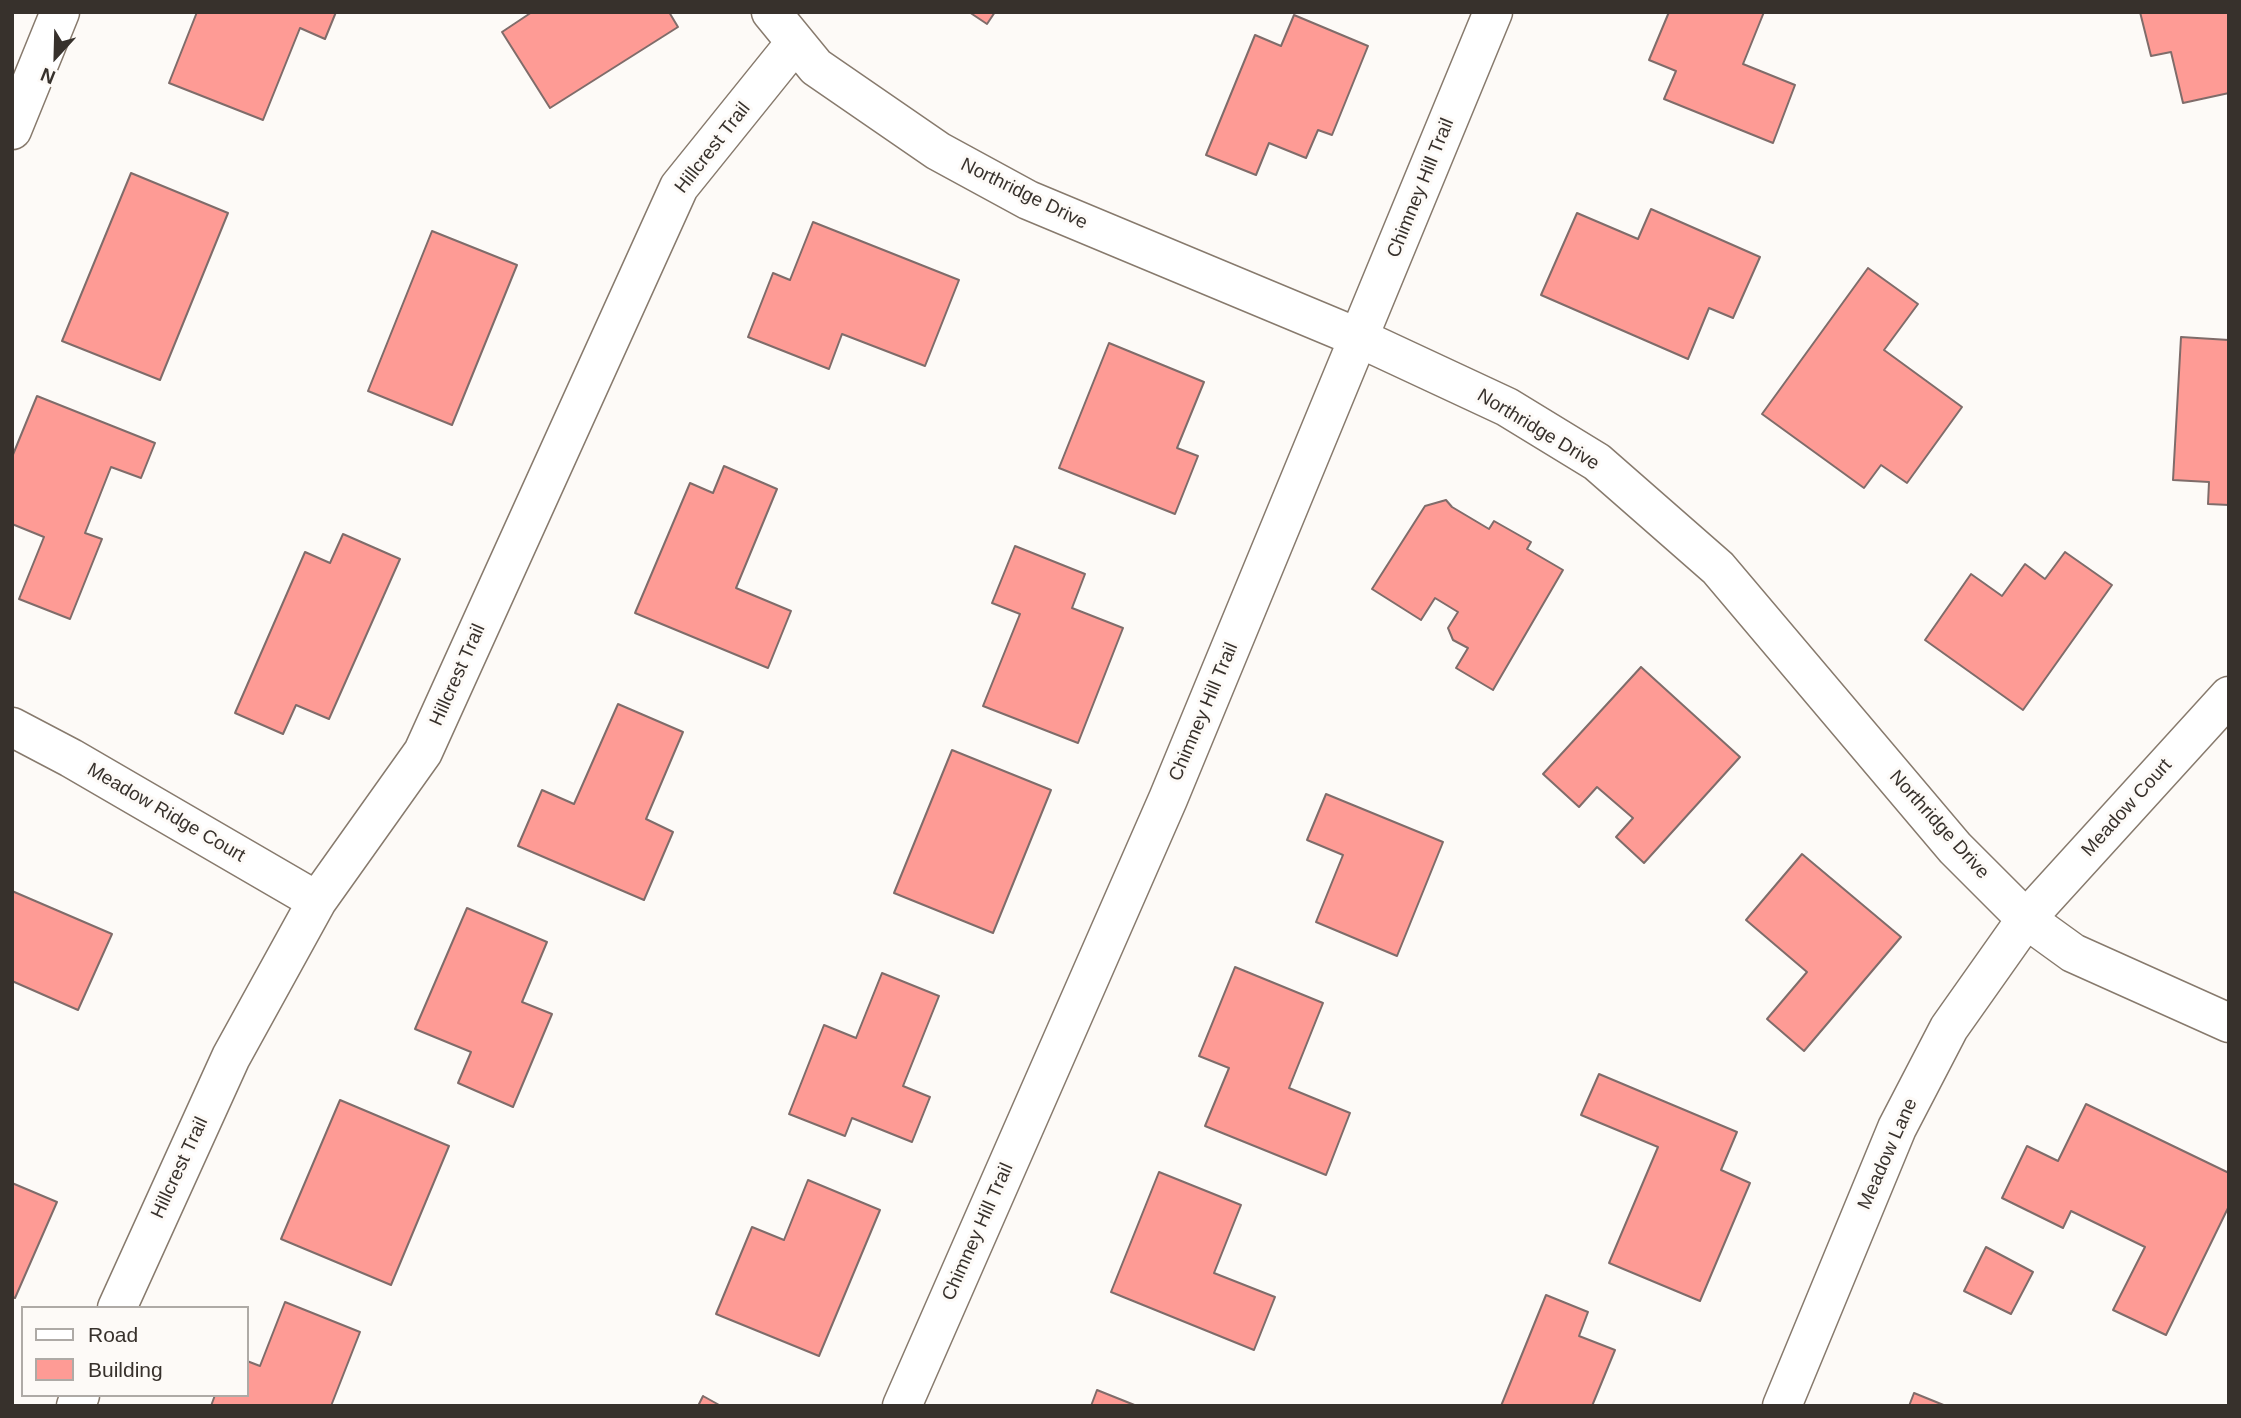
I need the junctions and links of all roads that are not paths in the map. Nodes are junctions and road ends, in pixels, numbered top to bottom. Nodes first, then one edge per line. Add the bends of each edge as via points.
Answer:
1 (60, 12) edge
2 (771, 12) edge
3 (1493, 12) edge
4 (795, 43) junction
5 (12, 130) edge
6 (1359, 338) junction
7 (2229, 696) edge
8 (12, 727) edge
9 (317, 901) junction
10 (2026, 919) junction
11 (2229, 1023) edge
12 (118, 1306) edge
13 (902, 1406) edge
14 (1782, 1406) edge

1 - 5 street
2 - 4 street, Northridge Drive
3 - 6 street, Chimney Hill Trail
4 - 6 street, Northridge Drive via 816,67 938,151 1028,200
4 - 9 street, Hillcrest Trail via 679,187 424,751
6 - 10 street, Northridge Drive via 1507,407 1597,462 1718,569 1955,848
6 - 13 street, Chimney Hill Trail via 1168,799
7 - 10 street, Meadow Court
8 - 9 street, Meadow Ridge Court
9 - 12 street, Hillcrest Trail via 231,1057
10 - 11 street, Northridge Drive via 2073,953
10 - 14 street, Meadow Lane via 1949,1028 1897,1128

